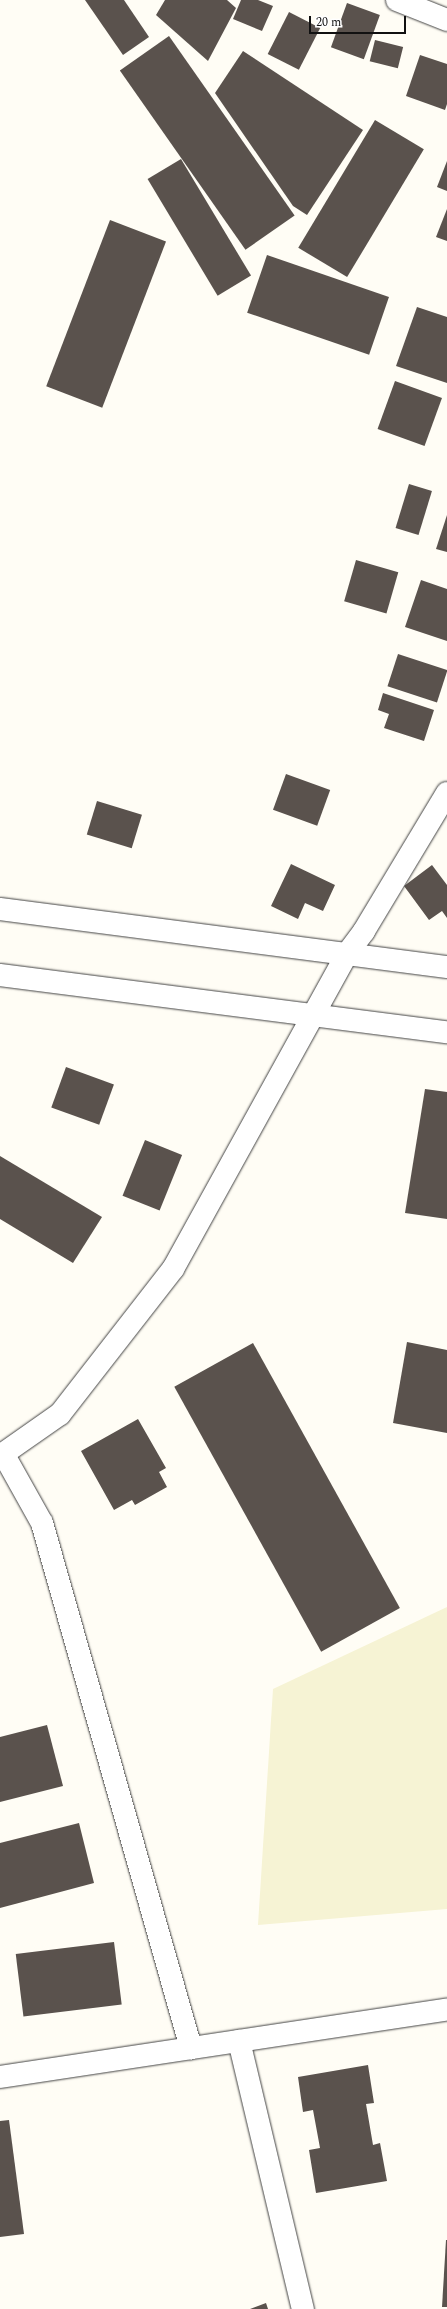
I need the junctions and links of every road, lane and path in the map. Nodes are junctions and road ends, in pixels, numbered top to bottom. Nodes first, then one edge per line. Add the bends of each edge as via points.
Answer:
1 (396, 0) edge
2 (447, 20) edge
3 (447, 793) edge
4 (0, 909) edge
5 (346, 955) junction
6 (447, 967) edge
7 (0, 975) edge
8 (313, 1013) junction
9 (447, 1032) edge
10 (2, 1456) edge
11 (447, 2009) edge
12 (239, 2041) junction
13 (192, 2048) junction
14 (0, 2077) edge
15 (303, 2309) edge

1 - 2 street
3 - 5 street via 364,930
4 - 5 street
5 - 6 street
5 - 8 street
7 - 8 street
8 - 9 street
8 - 10 street via 173,1269 60,1414
10 - 13 street via 42,1523
11 - 12 street
12 - 13 street
12 - 15 street
13 - 14 street

